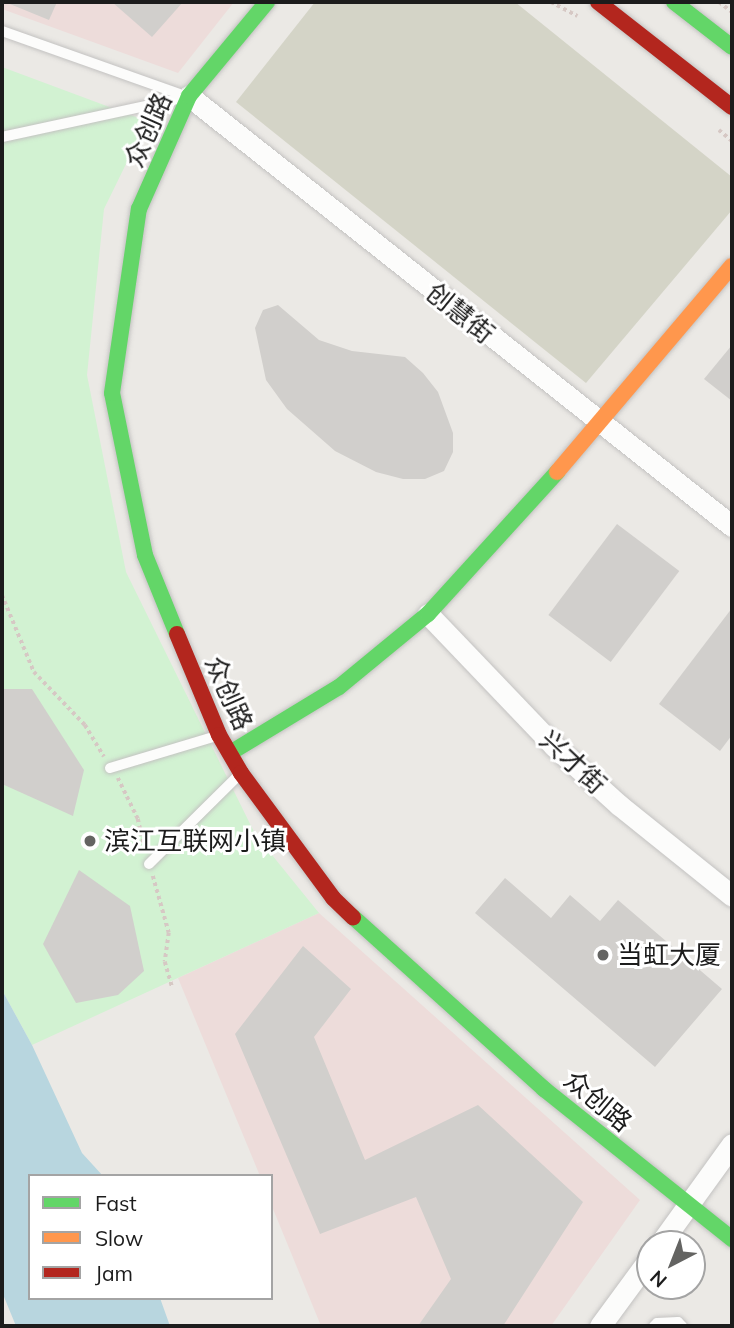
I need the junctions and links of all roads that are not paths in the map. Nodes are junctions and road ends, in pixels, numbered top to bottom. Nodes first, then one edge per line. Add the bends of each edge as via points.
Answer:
1 (267, 2) edge
2 (598, 2) edge
3 (674, 2) edge
4 (2, 31) edge
5 (732, 47) edge
6 (189, 96) junction
7 (732, 107) edge
8 (2, 137) edge
9 (732, 266) edge
10 (600, 425) junction
11 (732, 526) edge
12 (428, 614) junction
13 (219, 735) junction
14 (230, 753) junction
15 (110, 768) road end
16 (241, 773) junction
17 (149, 864) road end
18 (732, 896) edge
19 (732, 1144) edge
20 (688, 1207) junction
21 (671, 1230) edge
22 (732, 1239) edge
23 (636, 1277) edge
24 (600, 1326) edge
25 (654, 1326) edge
26 (682, 1326) edge

1 - 6 street, 众创路
2 - 7 street
3 - 5 street
4 - 6 lane
6 - 8 lane
6 - 10 street, 创慧街
6 - 13 street, 众创路 via 139,209 112,393 145,555
9 - 10 street
10 - 11 street, 创慧街
10 - 12 street
12 - 14 street via 339,687
12 - 18 street, 兴才街 via 554,746
13 - 14 street, 众创路
13 - 15 lane
14 - 16 street, 众创路
16 - 17 lane
16 - 20 street, 众创路 via 333,898 524,1072
19 - 20 street
20 - 21 street
20 - 22 street, 众创路
23 - 24 street
25 - 26 lane via 678,1322

